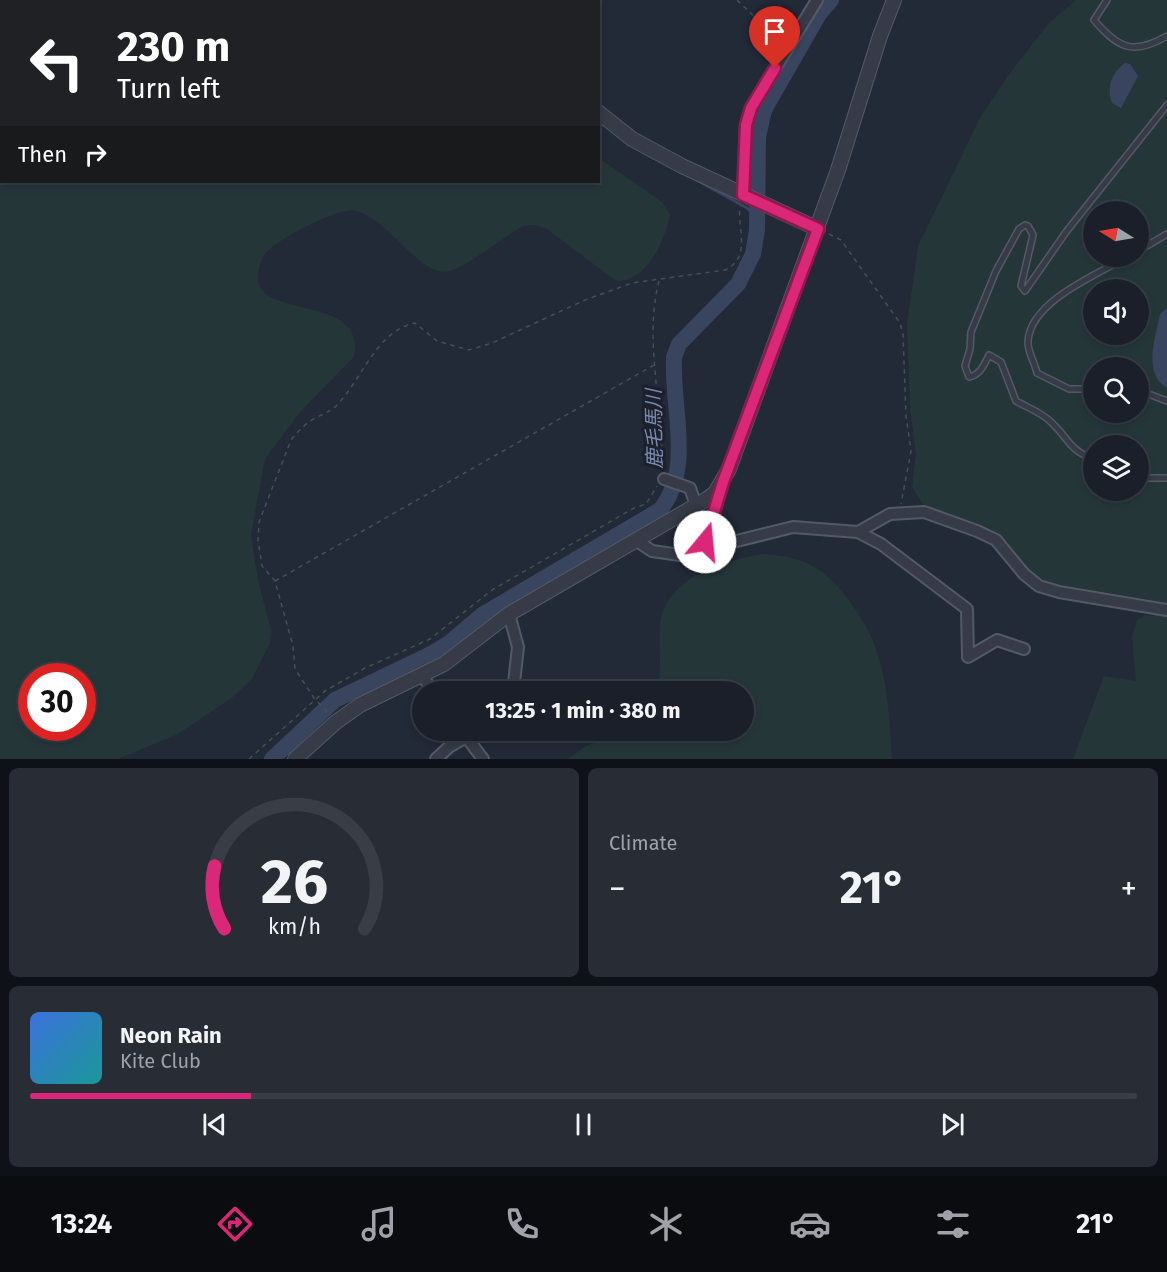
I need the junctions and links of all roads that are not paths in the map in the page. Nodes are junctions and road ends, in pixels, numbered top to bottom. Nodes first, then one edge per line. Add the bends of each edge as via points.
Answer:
1 (817, 0) edge
2 (894, 0) edge
3 (1107, 0) edge
4 (1167, 36) edge
5 (1167, 105) edge
6 (600, 114) edge
7 (744, 198) junction
8 (818, 229) junction
9 (1167, 234) edge
10 (1149, 245) edge
11 (1109, 267) edge
12 (1083, 388) edge
13 (1149, 394) edge
14 (1167, 401) edge
15 (1083, 455) edge
16 (1149, 478) edge
17 (1167, 478) edge
18 (664, 479) dead end
19 (723, 482) junction
20 (696, 505) junction
21 (858, 532) junction
22 (637, 541) junction
23 (704, 549) junction
24 (1167, 610) edge
25 (509, 614) junction
26 (1024, 649) dead end
27 (422, 675) junction
28 (426, 681) edge
29 (514, 681) edge
30 (455, 741) edge
31 (469, 741) edge
32 (295, 759) edge
33 (436, 759) edge
34 (483, 759) edge

1 - 7 street via 751,108 746,125
2 - 8 street
3 - 4 lane via 1094,20 1110,40 1138,48
5 - 15 lane via 1066,232 1025,291 1020,286 1033,235 1028,226 1019,229 971,332 965,366 969,377 983,368 989,355 1000,362 1016,401 1047,418 1066,443
6 - 7 street via 632,139
7 - 8 street
8 - 19 street
9 - 10 lane
11 - 12 lane via 1063,293 1037,319 1029,335 1037,373 1069,389
13 - 14 lane
16 - 17 lane
18 - 20 street via 690,488
19 - 20 street via 715,493
19 - 23 street
20 - 22 street
21 - 23 street via 793,527
21 - 24 street via 890,514 924,512 996,540 1024,574 1039,585 1059,592
21 - 26 street via 881,544 967,609 968,657 997,640
22 - 23 street via 664,555
22 - 25 street
25 - 27 street via 444,664
25 - 29 street via 518,647
27 - 28 street
27 - 32 street via 347,713
30 - 33 street
31 - 34 street

